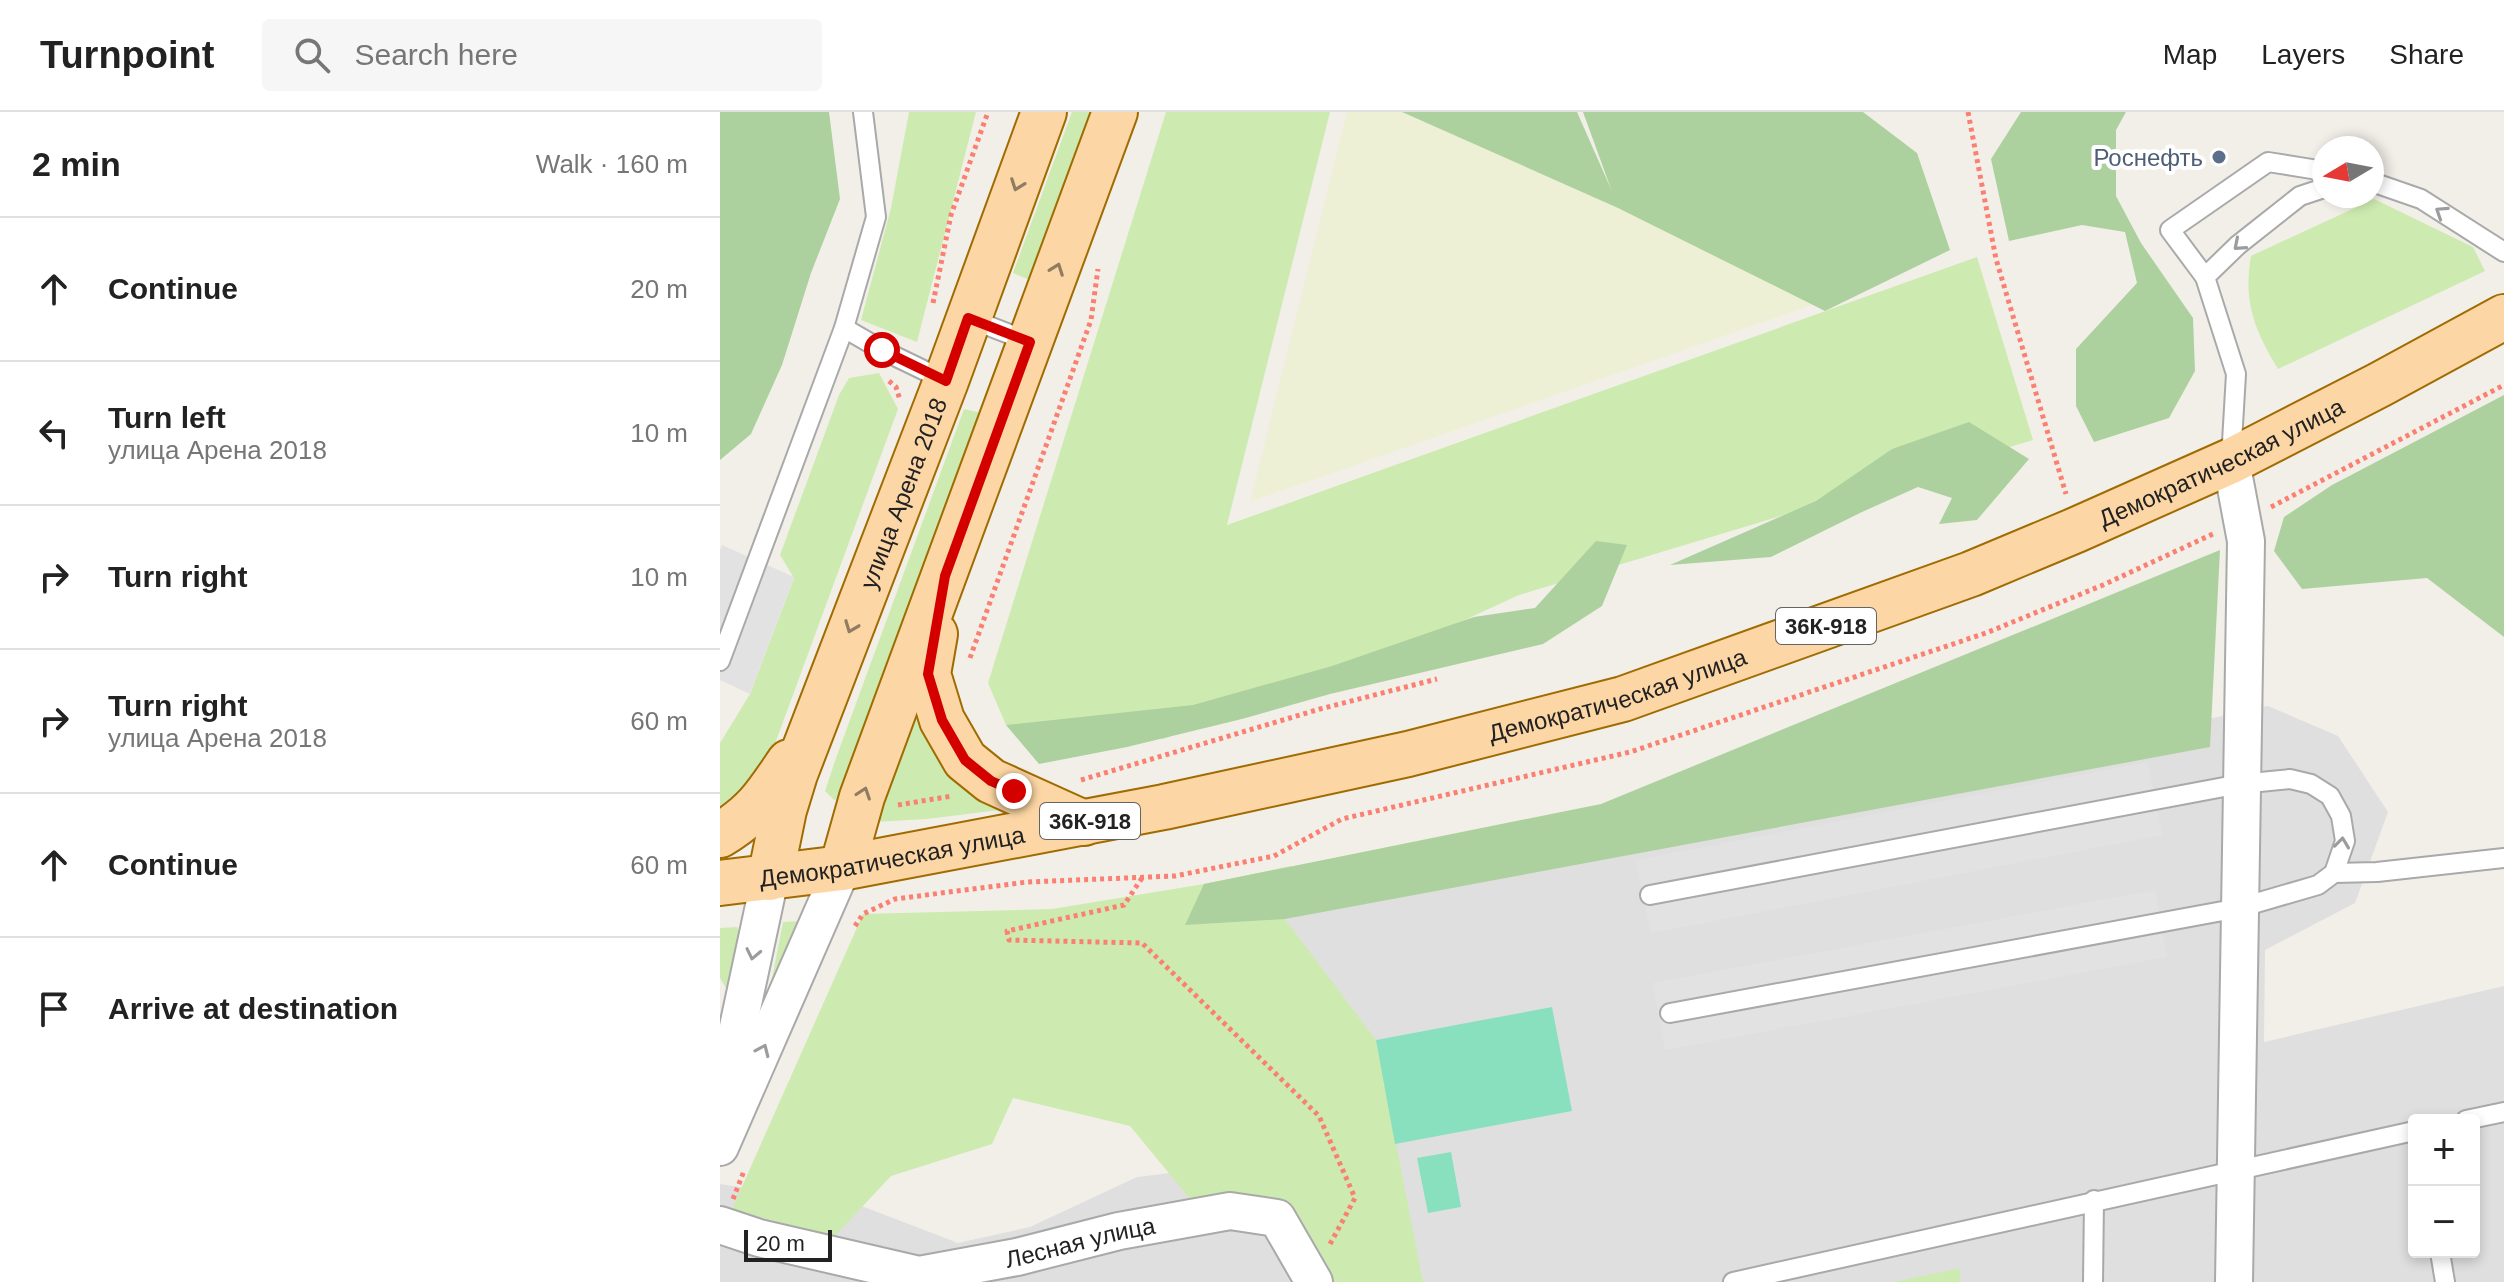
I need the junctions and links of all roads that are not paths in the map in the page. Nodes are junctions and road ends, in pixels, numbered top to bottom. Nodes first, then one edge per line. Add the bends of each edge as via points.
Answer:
1 (863, 112) edge
2 (1044, 112) edge
3 (1115, 112) edge
4 (2312, 169) edge
5 (2384, 186) edge
6 (2312, 192) edge
7 (2504, 252) edge
8 (2205, 277) junction
9 (950, 315) junction
10 (2504, 317) edge
11 (844, 328) junction
12 (1030, 342) junction
13 (946, 381) junction
14 (2231, 461) junction
15 (945, 576) junction
16 (720, 661) edge
17 (812, 727) junction
18 (2240, 784) junction
19 (1084, 823) junction
20 (720, 835) edge
21 (2504, 858) edge
22 (842, 868) junction
23 (2334, 873) junction
24 (770, 878) junction
25 (720, 883) edge
26 (1650, 895) dead end
27 (2239, 908) junction
28 (1670, 1013) dead end
29 (726, 1038) edge
30 (720, 1111) edge
31 (2504, 1112) edge
32 (2480, 1117) edge
33 (2408, 1132) edge
34 (732, 1158) edge
35 (2236, 1169) junction
36 (2094, 1200) junction
37 (721, 1226) edge
38 (2441, 1258) edge
39 (1014, 1269) edge
40 (1313, 1280) edge
41 (1733, 1282) edge
42 (2093, 1282) edge
43 (2234, 1282) edge
44 (2445, 1282) edge

1 - 11 lane via 876,217
2 -> 9 main road, улица Арена 2018
12 -> 3 main road
4 - 8 lane via 2268,162 2170,230
7 -> 5 lane via 2421,199
6 -> 8 lane via 2238,245
8 - 14 lane via 2236,374
9 - 12 lane
9 - 13 main road, улица Арена 2018
10 - 14 main road, Демократическая улица / 36К-918
11 - 13 lane
11 - 16 lane
12 - 15 main road
13 -> 17 main road, улица Арена 2018
14 - 18 street via 2246,541
14 - 19 main road, Демократическая улица / 36К-918 via 1957,579 1623,699 1393,757
15 - 19 main road via 928,674 942,720 965,760 991,781
22 -> 15 main road via 862,797
17 - 20 main road via 772,789 744,821
17 - 24 main road, улица Арена 2018 via 784,810
23 -> 18 lane via 2345,841 2341,816 2330,796 2290,779
18 - 26 lane
18 - 27 street
19 - 22 main road, Демократическая улица / 36К-918
21 - 23 lane
22 - 24 main road, Демократическая улица / 36К-918
34 -> 22 street
23 - 27 lane via 2318,885
24 - 25 main road, Демократическая улица / 36К-918
24 -> 29 street
27 - 28 lane
27 - 35 street
29 - 30 street
31 - 32 lane
33 - 35 lane
35 - 36 lane
35 - 43 street
36 - 41 lane
36 - 42 lane
37 - 39 street, Лесная улица via 919,1275
38 - 44 lane
39 - 40 street, Лесная улица via 1119,1231 1230,1211 1277,1218

